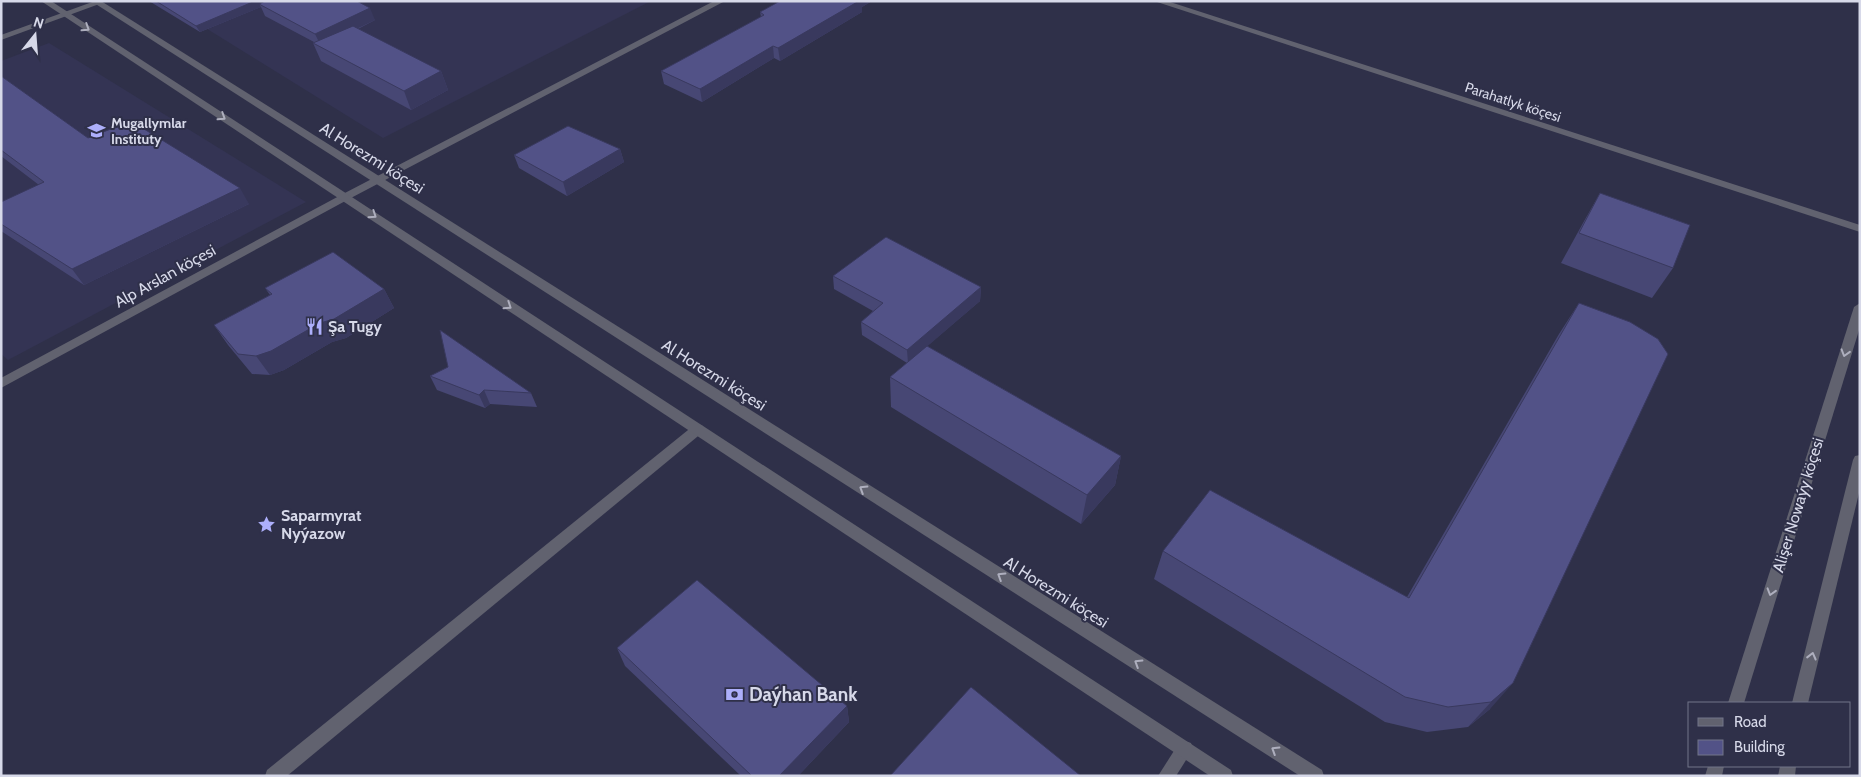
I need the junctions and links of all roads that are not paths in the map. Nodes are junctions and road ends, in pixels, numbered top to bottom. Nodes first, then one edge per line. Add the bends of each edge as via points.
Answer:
1 (45, 1) edge
2 (722, 1) edge
3 (1158, 1) edge
4 (97, 2) edge
5 (65, 15) junction
6 (1, 38) edge
7 (378, 180) junction
8 (345, 197) junction
9 (1860, 229) edge
10 (1860, 307) edge
11 (1, 384) edge
12 (698, 429) junction
13 (1860, 460) edge
14 (1736, 702) edge
15 (1800, 702) edge
16 (1185, 749) junction
17 (273, 776) edge
18 (1166, 776) edge
19 (1225, 776) edge
20 (1316, 776) edge

1 - 5 street
2 - 7 street, Alp Arslan köçesi
3 - 9 street, Parahatlyk köçesi
4 - 5 street
4 - 7 street, Al Horezmi köçesi
5 - 6 street
5 -> 8 street
7 - 8 street, Alp Arslan köçesi
20 -> 7 street, Al Horezmi köçesi
8 - 11 street, Alp Arslan köçesi
8 -> 12 street
10 -> 14 street, Alişer Nowaýy köçesi
12 - 16 street
12 - 17 street
15 -> 13 street
16 - 18 street
16 - 19 street

